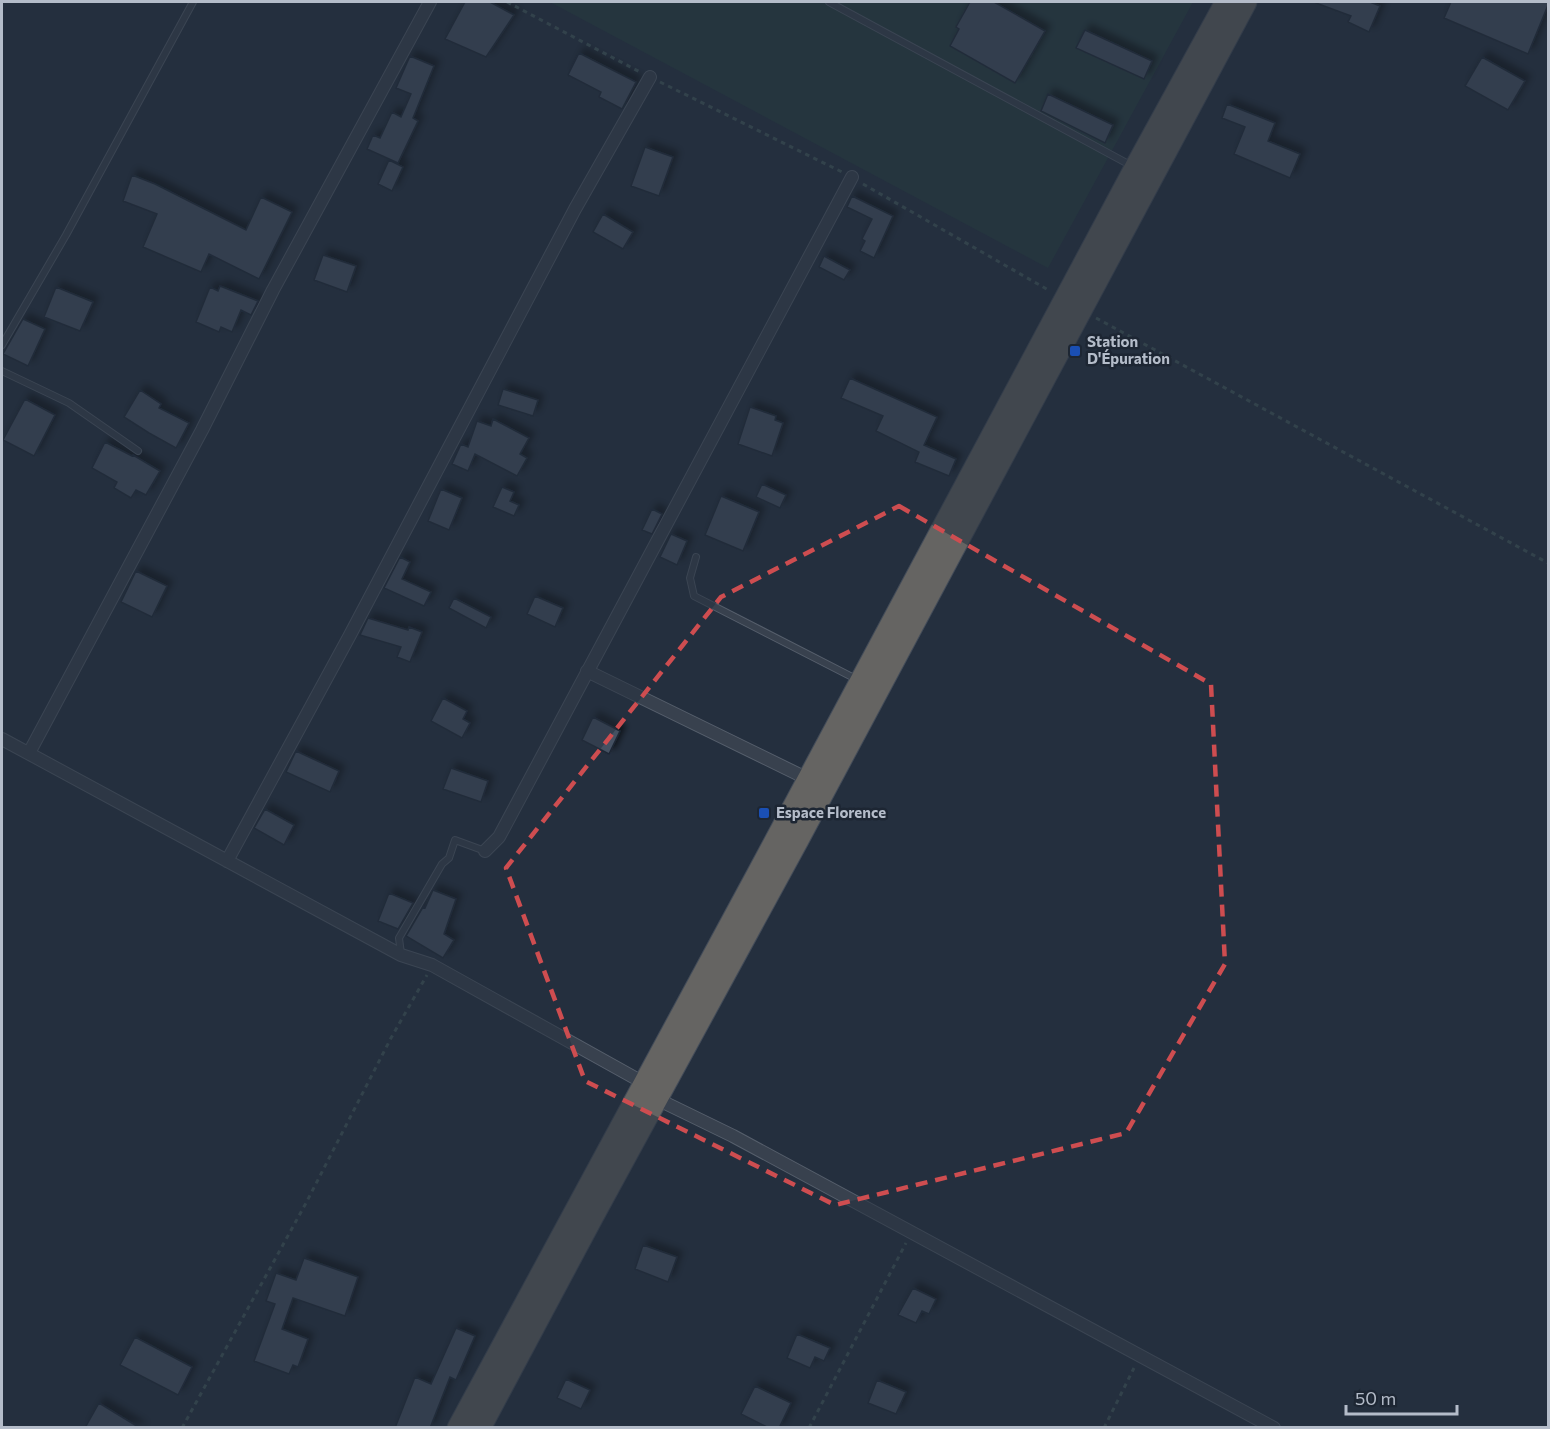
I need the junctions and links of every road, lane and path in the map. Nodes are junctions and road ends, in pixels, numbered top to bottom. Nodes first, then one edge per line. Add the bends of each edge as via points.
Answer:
1 (193, 2) edge
2 (430, 2) edge
3 (507, 2) edge
4 (829, 2) edge
5 (1226, 2) edge
6 (1246, 2) edge
7 (650, 77) junction
8 (1135, 168) junction
9 (852, 177) junction
10 (1073, 305) junction
11 (2, 345) edge
12 (2, 371) edge
13 (138, 451) dead end
14 (696, 557) dead end
15 (1548, 563) edge
16 (588, 671) junction
17 (861, 681) junction
18 (2, 739) edge
19 (29, 753) junction
20 (808, 779) junction
21 (485, 851) joint
22 (227, 861) junction
23 (401, 955) junction
24 (432, 965) junction
25 (650, 1091) junction
26 (912, 1232) junction
27 (1141, 1356) junction
28 (182, 1428) edge
29 (458, 1428) edge
30 (480, 1428) edge
31 (809, 1428) edge
32 (1104, 1428) edge
33 (1274, 1428) edge

1 - 11 lane
2 - 19 street
3 - 7 path
4 - 8 lane
5 - 8 highway
6 - 10 highway
7 - 9 path
7 - 22 street via 575,209
8 - 10 highway
9 - 10 path
9 - 16 street
10 - 15 path
10 - 17 highway
10 - 25 highway via 748,932
12 - 13 lane via 69,403
14 - 17 lane via 690,578 694,596
16 - 20 street
16 - 21 street via 499,837
17 - 20 highway
18 - 19 street
19 - 22 street
20 - 25 highway
21 - 23 lane via 455,840 449,858 399,938
22 - 23 street
23 - 24 street
24 - 25 street
24 - 28 path
25 - 26 street
25 - 29 highway
25 - 30 highway
26 - 27 street
26 - 31 path
27 - 32 path
27 - 33 street

